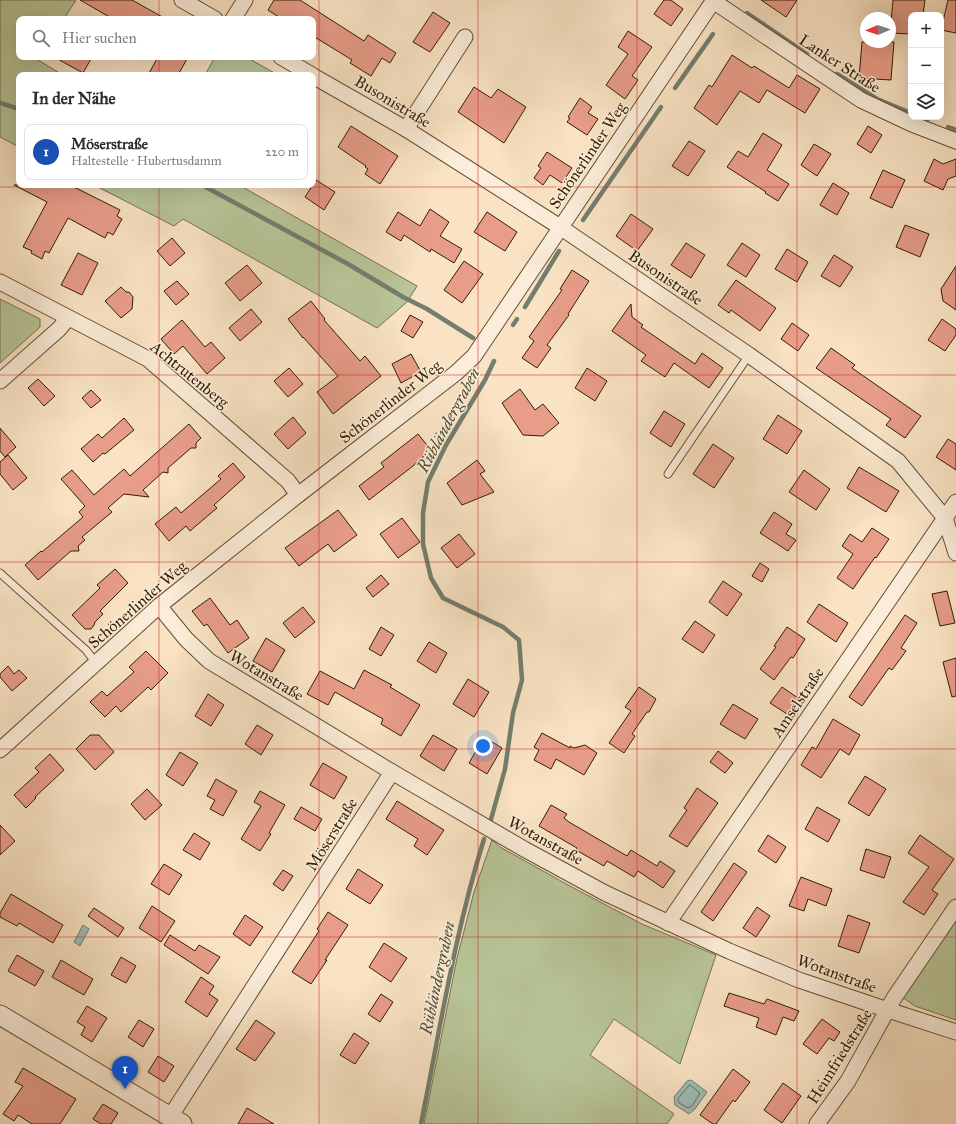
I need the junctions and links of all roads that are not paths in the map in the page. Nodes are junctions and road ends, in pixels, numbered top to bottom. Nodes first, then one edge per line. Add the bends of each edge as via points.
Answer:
1 (182, 0) edge
2 (245, 0) edge
3 (714, 1) edge
4 (210, 16) edge
5 (235, 16) edge
6 (466, 37) dead end
7 (285, 60) edge
8 (307, 72) edge
9 (316, 77) edge
10 (406, 129) junction
11 (956, 141) edge
12 (560, 227) junction
13 (0, 282) edge
14 (68, 318) junction
15 (749, 355) junction
16 (0, 381) edge
17 (668, 474) dead end
18 (298, 495) junction
19 (956, 502) edge
20 (945, 518) junction
21 (956, 553) edge
22 (0, 573) edge
23 (159, 606) junction
24 (96, 663) junction
25 (0, 750) edge
26 (392, 772) junction
27 (956, 907) edge
28 (668, 923) junction
29 (888, 1010) junction
30 (0, 1015) edge
31 (956, 1032) edge
32 (176, 1120) edge
33 (817, 1124) edge

1 - 4 street
2 - 5 street
3 - 11 street, Lanker Straße via 861,100
3 - 12 street, Schönerlinder Weg
6 - 10 street
7 - 8 street, Busonistraße
9 - 10 street, Busonistraße
10 - 12 street, Busonistraße
12 - 15 street, Busonistraße
12 - 18 street, Schönerlinder Weg via 474,356 456,373
13 - 14 street, Achtrutenberg
14 - 16 street
14 - 18 street, Achtrutenberg via 148,359 288,482
15 - 17 lane
15 - 20 street, Busonistraße via 898,461
18 - 23 street, Schönerlinder Weg
19 - 20 street, Amselstraße
20 - 21 street, Busonistraße
20 - 28 street, Amselstraße
22 - 24 lane via 86,650
23 - 24 street, Schönerlinder Weg
23 - 26 street, Wotanstraße via 186,639 209,661
24 - 25 street, Schönerlinder Weg
26 - 28 street, Wotanstraße via 538,857
26 - 32 street, Möserstraße
27 - 29 street, Heimfriedstraße
28 - 29 street, Wotanstraße via 799,980
29 - 31 street, Wotanstraße
29 - 33 street, Heimfriedstraße via 848,1081
30 - 32 street

